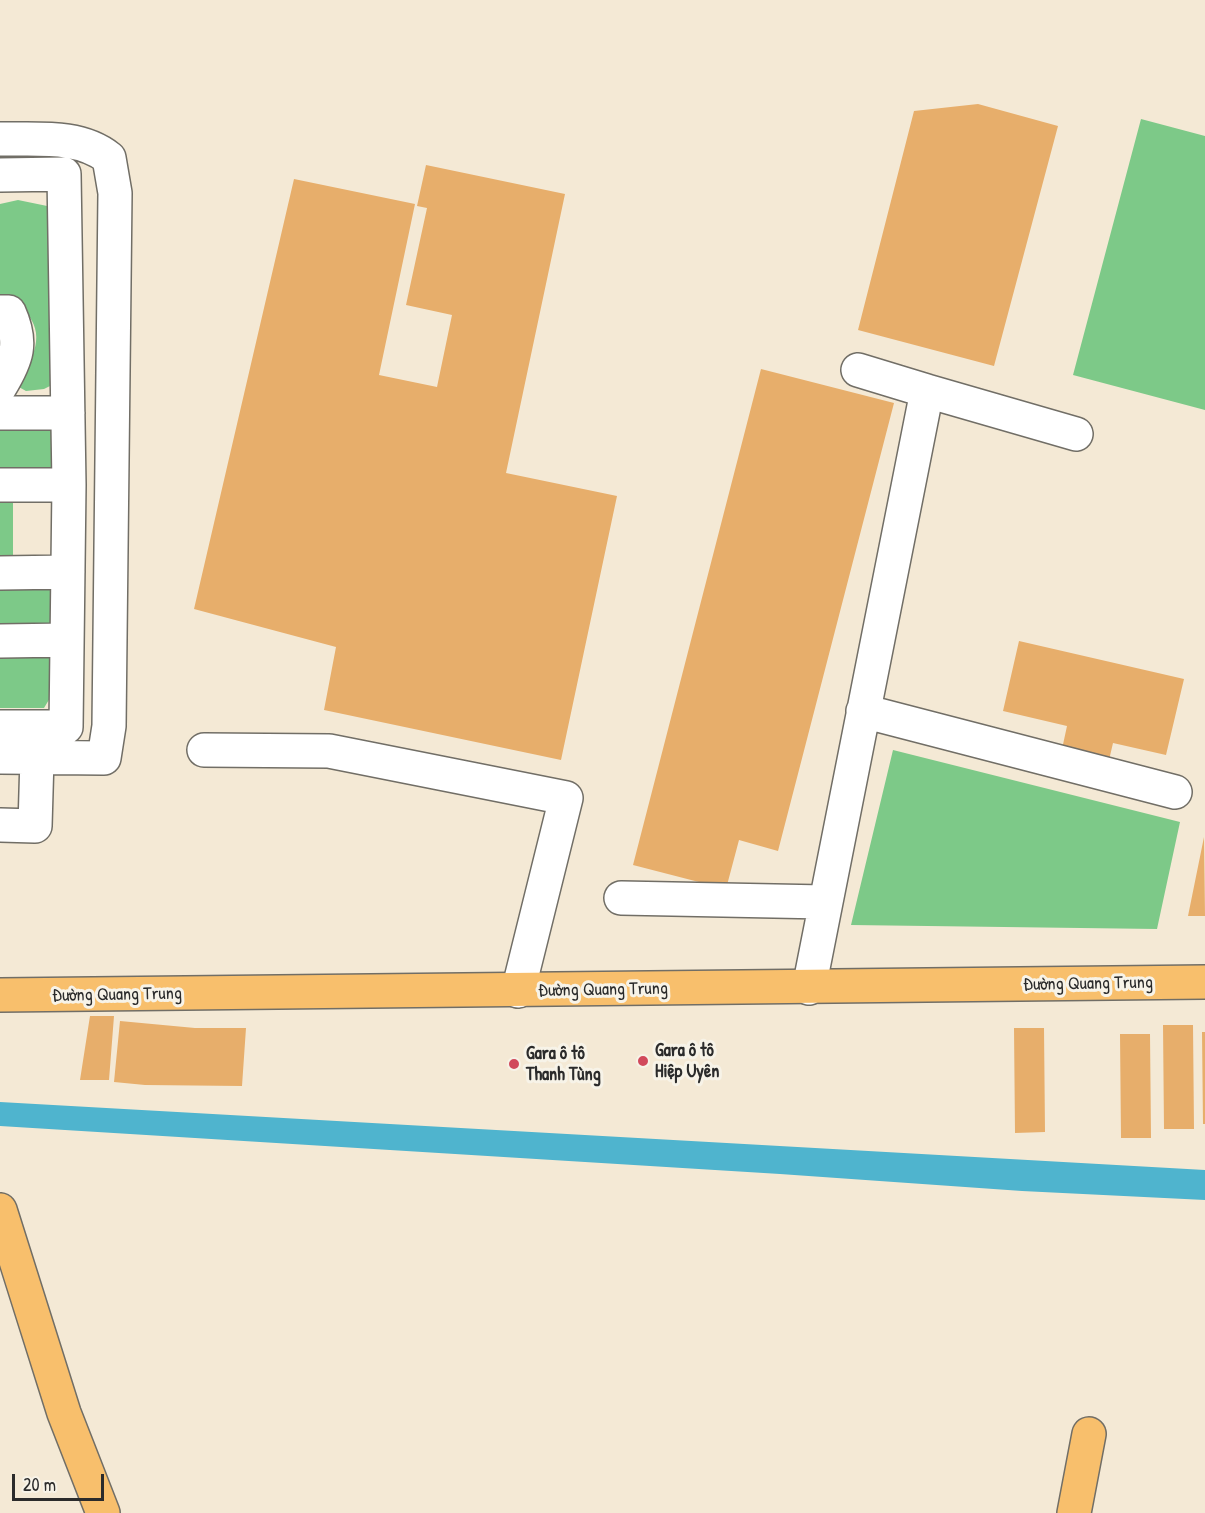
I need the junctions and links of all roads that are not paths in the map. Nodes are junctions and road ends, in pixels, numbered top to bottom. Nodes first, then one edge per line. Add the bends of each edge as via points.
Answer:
1 (0, 139) edge
2 (0, 175) edge
3 (0, 312) edge
4 (858, 370) dead end
5 (0, 387) edge
6 (927, 391) junction
7 (0, 413) edge
8 (68, 413) junction
9 (1076, 434) dead end
10 (0, 485) edge
11 (69, 485) junction
12 (68, 572) junction
13 (0, 573) edge
14 (0, 640) edge
15 (67, 640) junction
16 (863, 711) junction
17 (0, 727) edge
18 (204, 750) dead end
19 (0, 757) edge
20 (37, 758) junction
21 (1175, 792) dead end
22 (0, 825) edge
23 (621, 898) dead end
24 (825, 902) junction
25 (1205, 982) edge
26 (808, 988) junction
27 (518, 991) junction
28 (0, 995) edge
29 (0, 1210) edge
30 (1089, 1434) dead end
31 (103, 1513) edge
32 (1074, 1513) edge

1 - 20 lane via 62,140 99,150 108,158 115,193 109,726 104,758
2 - 8 lane via 64,174
3 - 5 lane via 9,312 18,348
4 - 6 lane
6 - 9 lane
6 - 16 lane
7 - 8 lane
8 - 11 lane
10 - 11 lane
11 - 12 lane
12 - 13 lane
12 - 15 lane
14 - 15 lane
15 - 17 lane via 66,727
16 - 21 lane
16 - 24 lane
18 - 27 lane via 329,751 566,798
19 - 20 lane
20 - 22 lane via 35,826
23 - 24 lane
24 - 26 lane
25 - 26 main road, Đường Quang Trung
26 - 27 main road, Đường Quang Trung
27 - 28 main road, Đường Quang Trung
29 - 31 main road via 64,1413
30 - 32 main road

